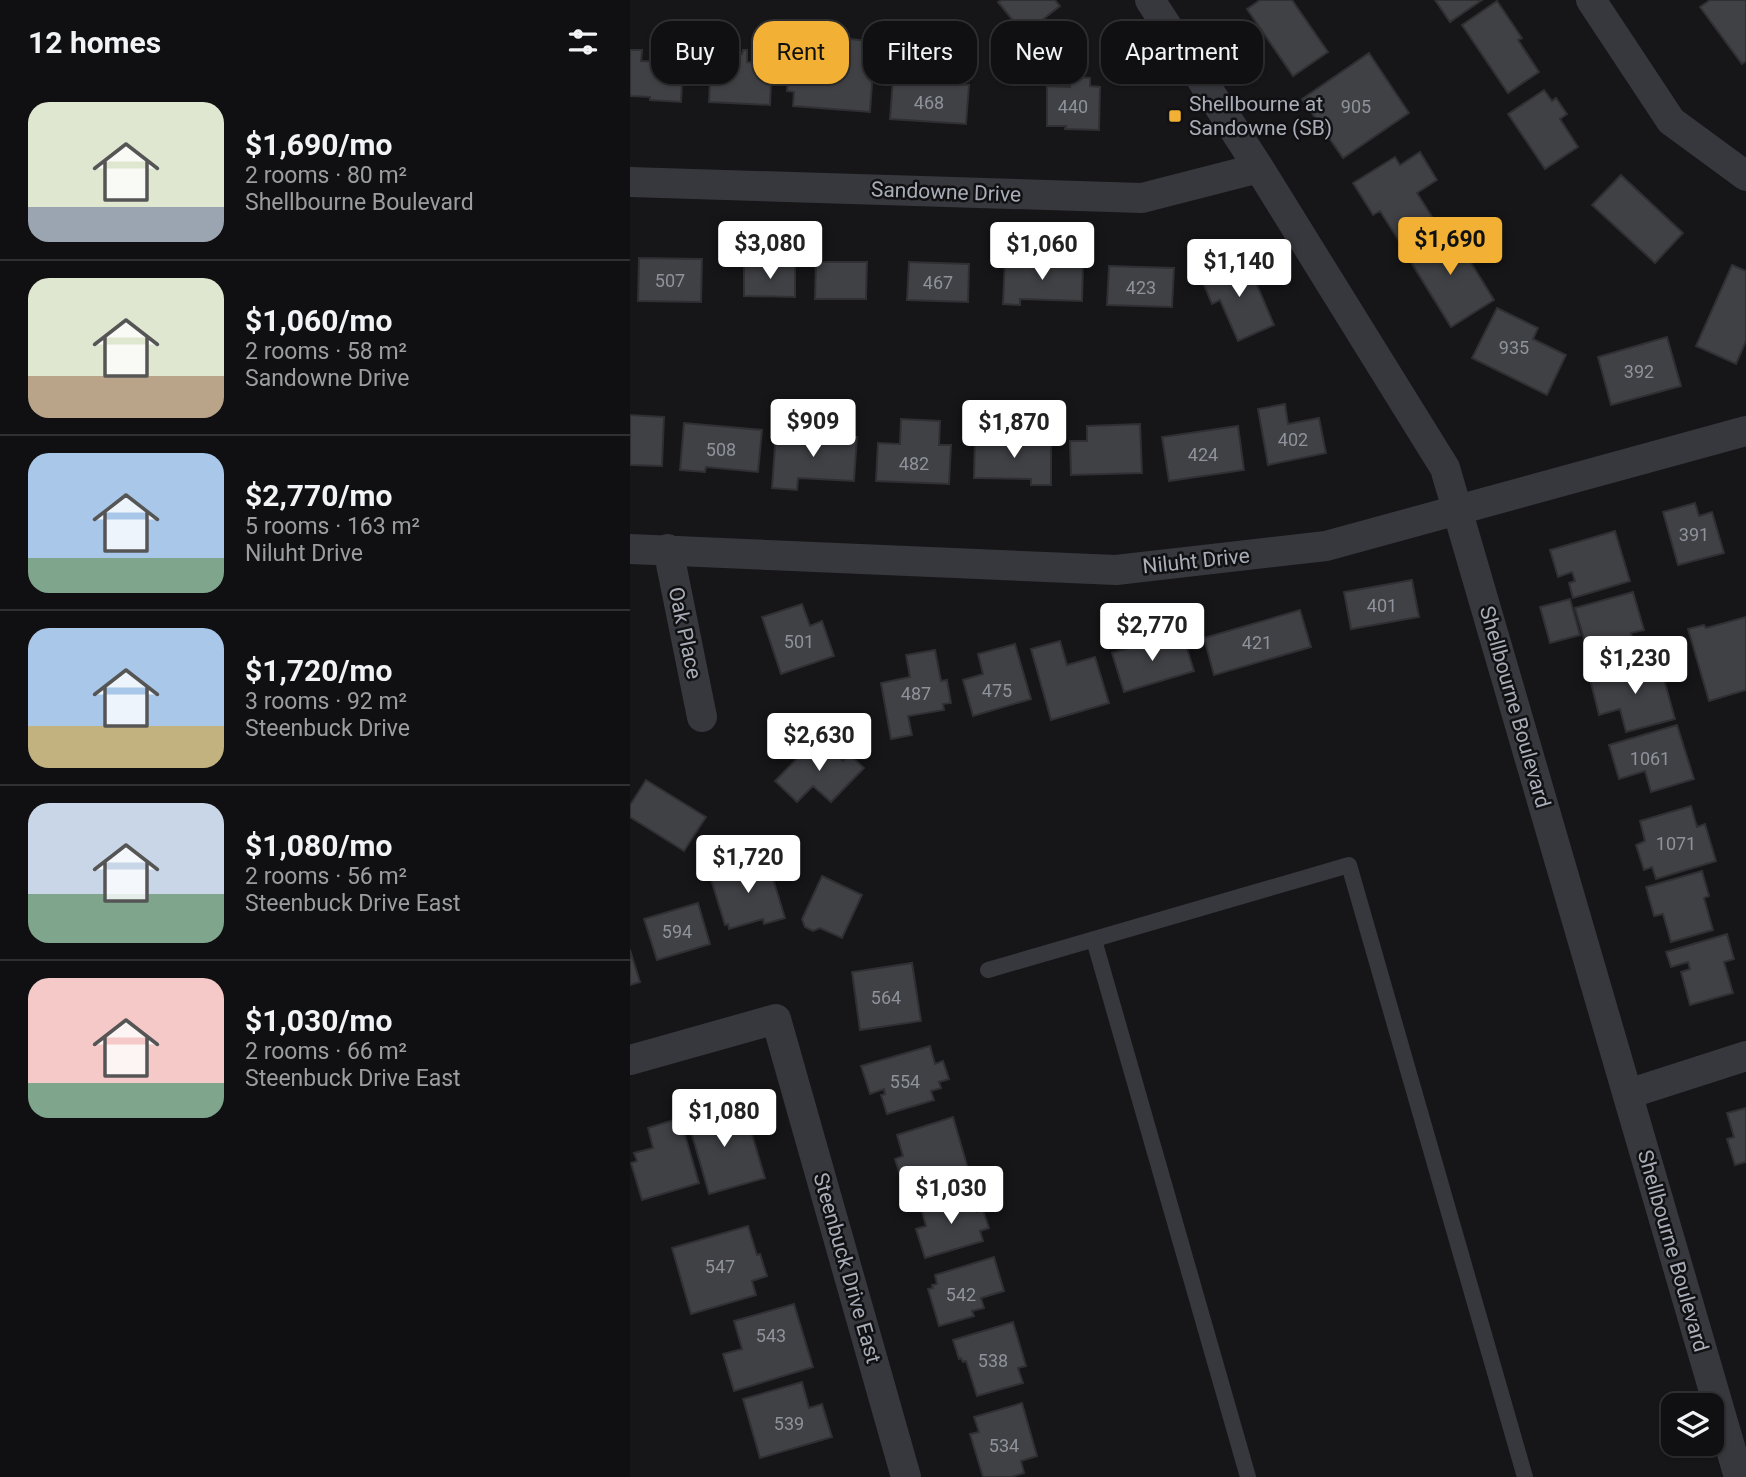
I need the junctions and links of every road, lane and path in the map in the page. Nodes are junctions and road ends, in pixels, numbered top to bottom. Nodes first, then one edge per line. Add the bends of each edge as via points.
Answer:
1 (1150, 0) edge
2 (1591, 0) edge
3 (1259, 168) junction
4 (1746, 176) edge
5 (630, 182) edge
6 (1746, 431) edge
7 (1457, 510) junction
8 (630, 549) edge
9 (668, 550) junction
10 (702, 717) dead end
11 (1094, 940) junction
12 (988, 970) dead end
13 (1746, 1056) edge
14 (630, 1060) edge
15 (1628, 1094) junction
16 (1739, 1458) edge
17 (906, 1477) edge
18 (1248, 1477) edge
19 (1525, 1477) edge

1 - 3 street, Shellbourne Boulevard
2 - 4 street via 1671,121
3 - 5 street, Sandowne Drive via 1142,198
3 - 7 street, Shellbourne Boulevard via 1445,468
6 - 7 street, Niluht Drive
7 - 9 street, Niluht Drive via 1326,546 1116,570
7 - 15 street, Shellbourne Boulevard
8 - 9 street, Niluht Drive
9 - 10 street, Oak Place
11 - 12 lane
11 - 18 lane
11 - 19 lane via 1349,865
13 - 15 street
14 - 17 street, Steenbuck Drive East via 776,1019
15 - 16 street, Shellbourne Boulevard

